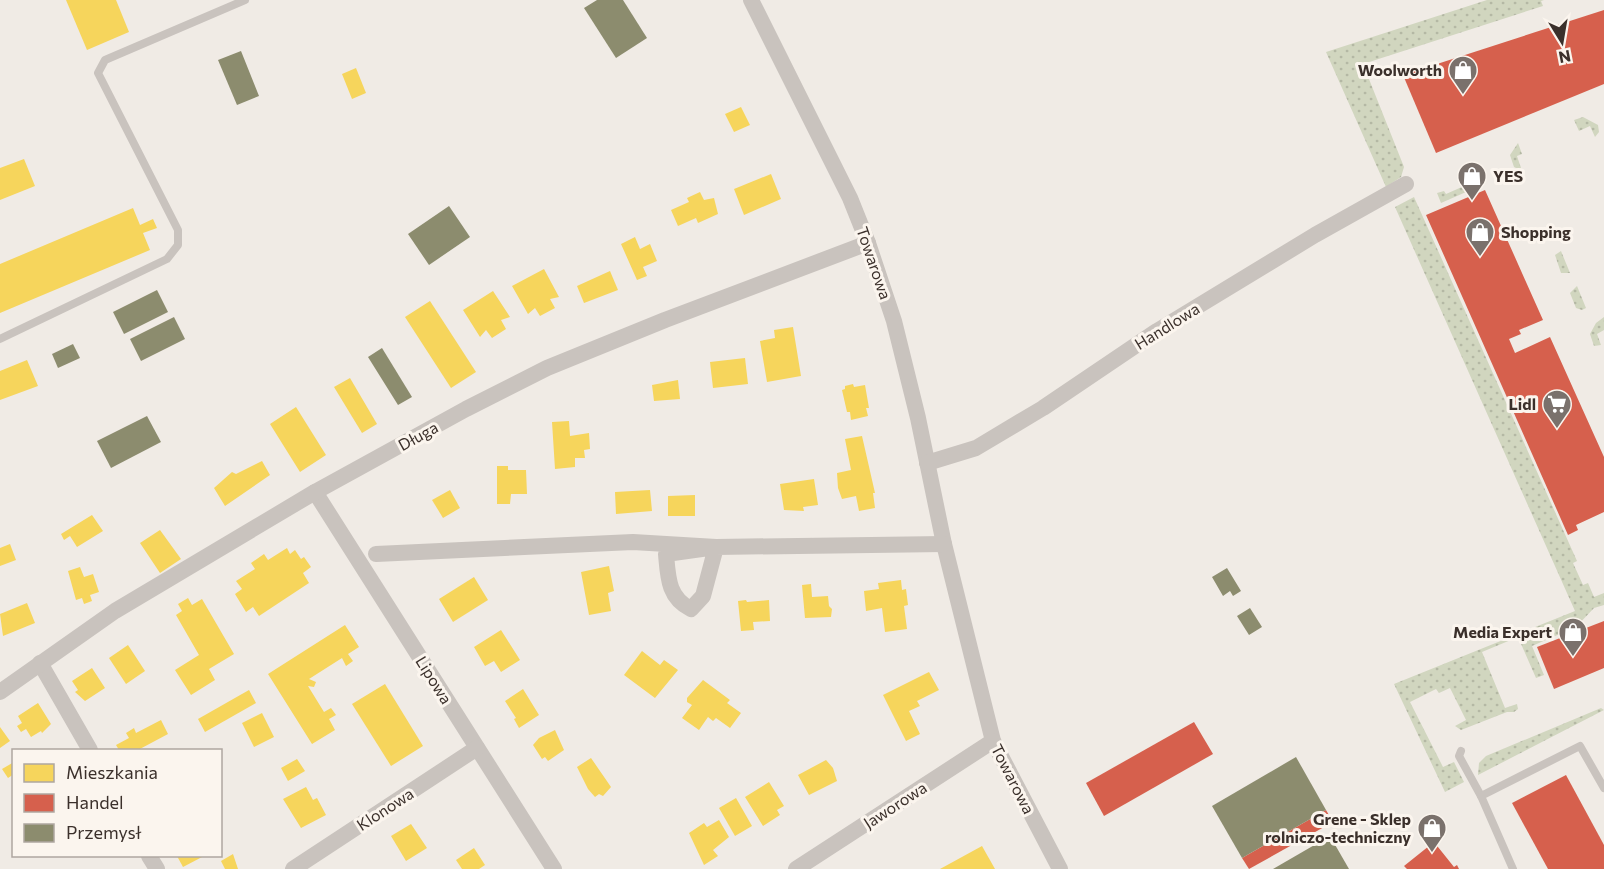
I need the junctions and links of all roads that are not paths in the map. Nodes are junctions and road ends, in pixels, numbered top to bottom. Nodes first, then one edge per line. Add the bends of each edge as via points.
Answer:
1 (244, 0) edge
2 (751, 0) edge
3 (1406, 184) dead end
4 (868, 243) junction
5 (0, 339) edge
6 (927, 463) junction
7 (315, 492) junction
8 (944, 544) junction
9 (376, 554) dead end
10 (40, 663) junction
11 (0, 692) edge
12 (993, 741) junction
13 (477, 748) junction
14 (89, 749) edge
15 (1461, 751) dead end
16 (1604, 788) edge
17 (1481, 796) junction
18 (293, 869) edge
19 (554, 869) edge
20 (796, 869) edge
21 (1060, 869) edge
22 (1513, 869) edge

1 - 5 lane via 105,60 98,73 178,230 178,245 167,259
2 - 4 street, Towarowa via 850,198
3 - 6 street, Handlowa via 1167,325 976,448
4 - 6 street, Towarowa via 894,321
4 - 7 street, Długa via 547,368
6 - 8 street, Towarowa
7 - 10 street, Długa via 115,611
7 - 13 street, Lipowa
8 - 9 street via 716,548 633,542
8 - 12 street, Towarowa
10 - 11 street, Długa
10 - 14 street
12 - 20 street, Jaworowa
12 - 21 street, Towarowa
13 - 18 street, Klonowa
13 - 19 street, Lipowa
15 - 17 lane via 1459,756
16 - 17 lane via 1580,746
17 - 22 lane

